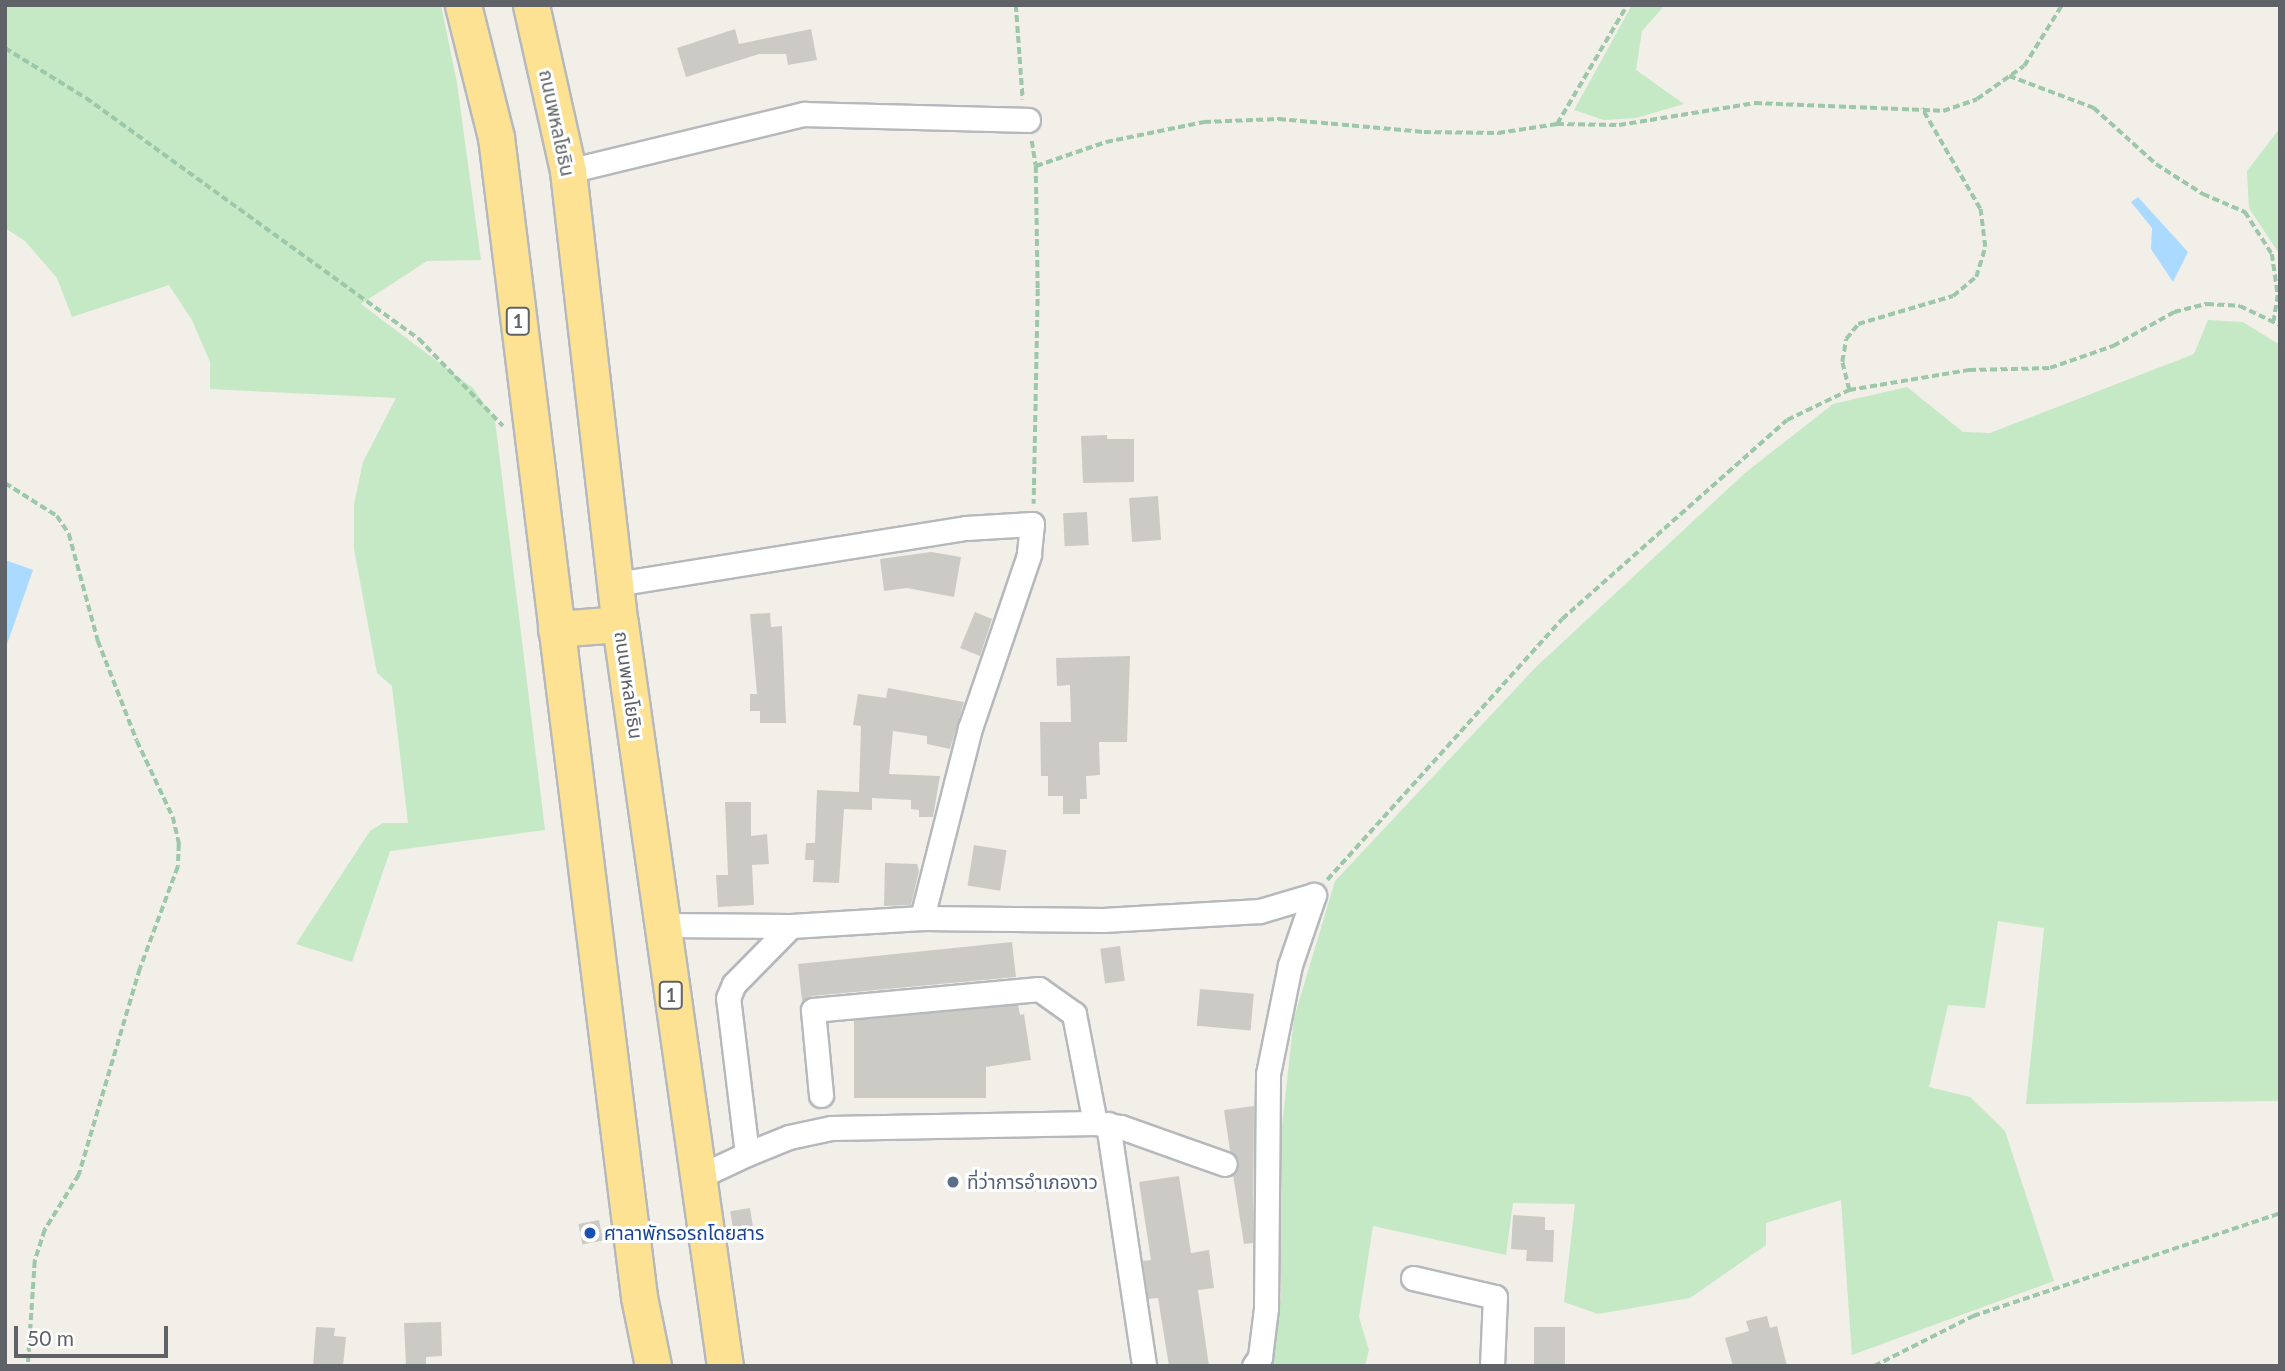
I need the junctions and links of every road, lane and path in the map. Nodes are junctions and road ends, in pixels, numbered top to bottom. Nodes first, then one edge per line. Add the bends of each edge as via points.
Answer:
1 (463, 5) edge
2 (531, 5) edge
3 (1016, 5) edge
4 (1627, 5) edge
5 (2062, 5) edge
6 (5, 48) edge
7 (2009, 76) junction
8 (1922, 109) junction
9 (1028, 120) junction
10 (1557, 124) junction
11 (1036, 166) junction
12 (568, 171) junction
13 (2274, 321) junction
14 (2280, 325) edge
15 (1849, 390) junction
16 (509, 434) dead end
17 (5, 483) edge
18 (1032, 524) junction
19 (616, 584) junction
20 (620, 624) junction
21 (556, 629) junction
22 (1314, 895) junction
23 (922, 918) junction
24 (662, 925) junction
25 (790, 926) junction
26 (821, 1095) dead end
27 (1101, 1123) junction
28 (747, 1154) junction
29 (1225, 1164) dead end
30 (698, 1177) junction
31 (2280, 1213) edge
32 (1413, 1278) dead end
33 (29, 1366) edge
34 (653, 1366) edge
35 (725, 1366) edge
36 (1144, 1366) edge
37 (1254, 1366) edge
38 (1492, 1366) edge
39 (1874, 1366) edge

1 - 21 highway, 1 via 496,137
2 - 12 highway, ถนนพหลโยธิน / 1
3 - 9 path
4 - 10 path
5 - 7 path via 2024,66
6 - 16 path via 86,98 419,339
7 - 8 path via 1977,99 1943,111
7 - 13 path via 2094,108 2156,164 2203,194 2245,212 2272,254 2278,295
8 - 10 path via 1755,103 1619,125
8 - 15 path via 1980,209 1985,247 1976,276 1953,296 1858,324 1846,339 1842,362
9 - 11 path
9 - 12 street via 804,114
10 - 11 path via 1498,133 1424,132 1279,119 1205,122 1106,142
11 - 18 path via 1038,440
12 - 19 highway, ถนนพหลโยธิน / 1
13 - 14 path
13 - 15 path via 2240,306 2207,304 2174,312 2113,346 2050,368 1969,370
15 - 22 path via 1787,420 1562,619
17 - 33 path via 57,516 69,534 98,641 173,817 179,844 177,867 140,969 79,1175 46,1230 35,1261
18 - 19 street via 966,528
18 - 23 street via 1029,555 970,728
19 - 20 highway, ถนนพหลโยธิน / 1
20 - 21 highway
20 - 24 highway, ถนนพหลโยธิน / 1
21 - 34 highway, 1 via 639,1297
22 - 23 street via 1247,912 1103,920
22 - 37 street via 1290,965 1268,1073 1266,1308 1260,1357
23 - 25 street
24 - 25 street
24 - 30 highway, ถนนพหลโยธิน / 1
25 - 28 street via 734,984 728,998
26 - 27 street via 813,1010 1039,989 1074,1014
27 - 28 street via 831,1128 789,1137
27 - 29 street
27 - 36 street
28 - 30 street
30 - 35 highway, ถนนพหลโยธิน / 1
31 - 39 path via 1973,1316
32 - 38 street via 1495,1297

